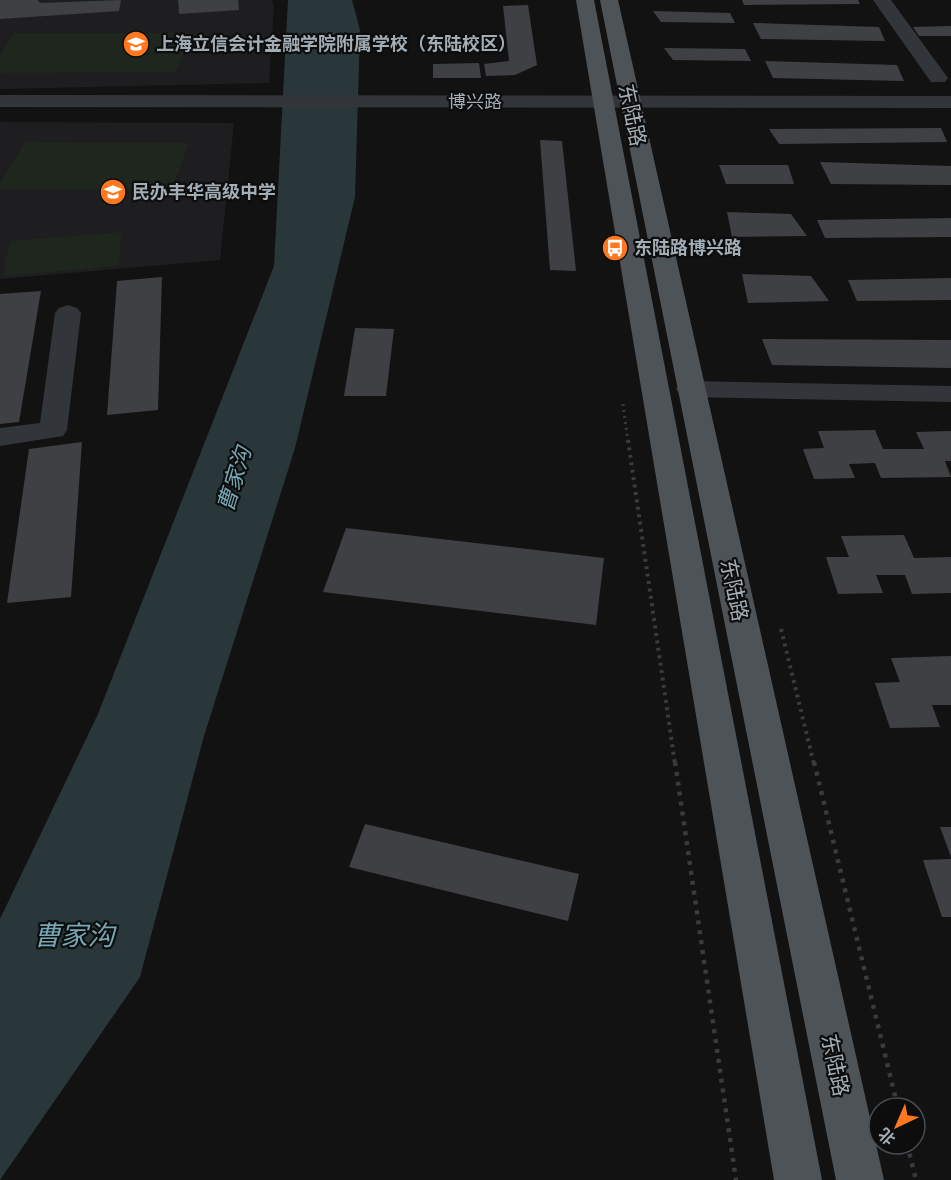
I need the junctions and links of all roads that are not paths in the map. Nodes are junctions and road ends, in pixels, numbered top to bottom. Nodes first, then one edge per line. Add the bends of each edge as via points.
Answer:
1 (585, 0) edge
2 (609, 0) edge
3 (882, 0) edge
4 (938, 78) dead end
5 (0, 101) edge
6 (617, 102) junction
7 (951, 102) edge
8 (68, 313) dead end
9 (690, 389) junction
10 (951, 394) edge
11 (0, 437) edge
12 (798, 1180) edge
13 (860, 1180) edge

1 - 6 main road, 东陆路
2 - 6 main road, 东陆路
3 - 4 street
5 - 6 street, 博兴路
6 - 7 street, 博兴路
6 - 9 main road, 东陆路
6 - 12 main road, 东陆路
8 - 11 street via 53,430
9 - 10 street
9 - 13 main road, 东陆路

